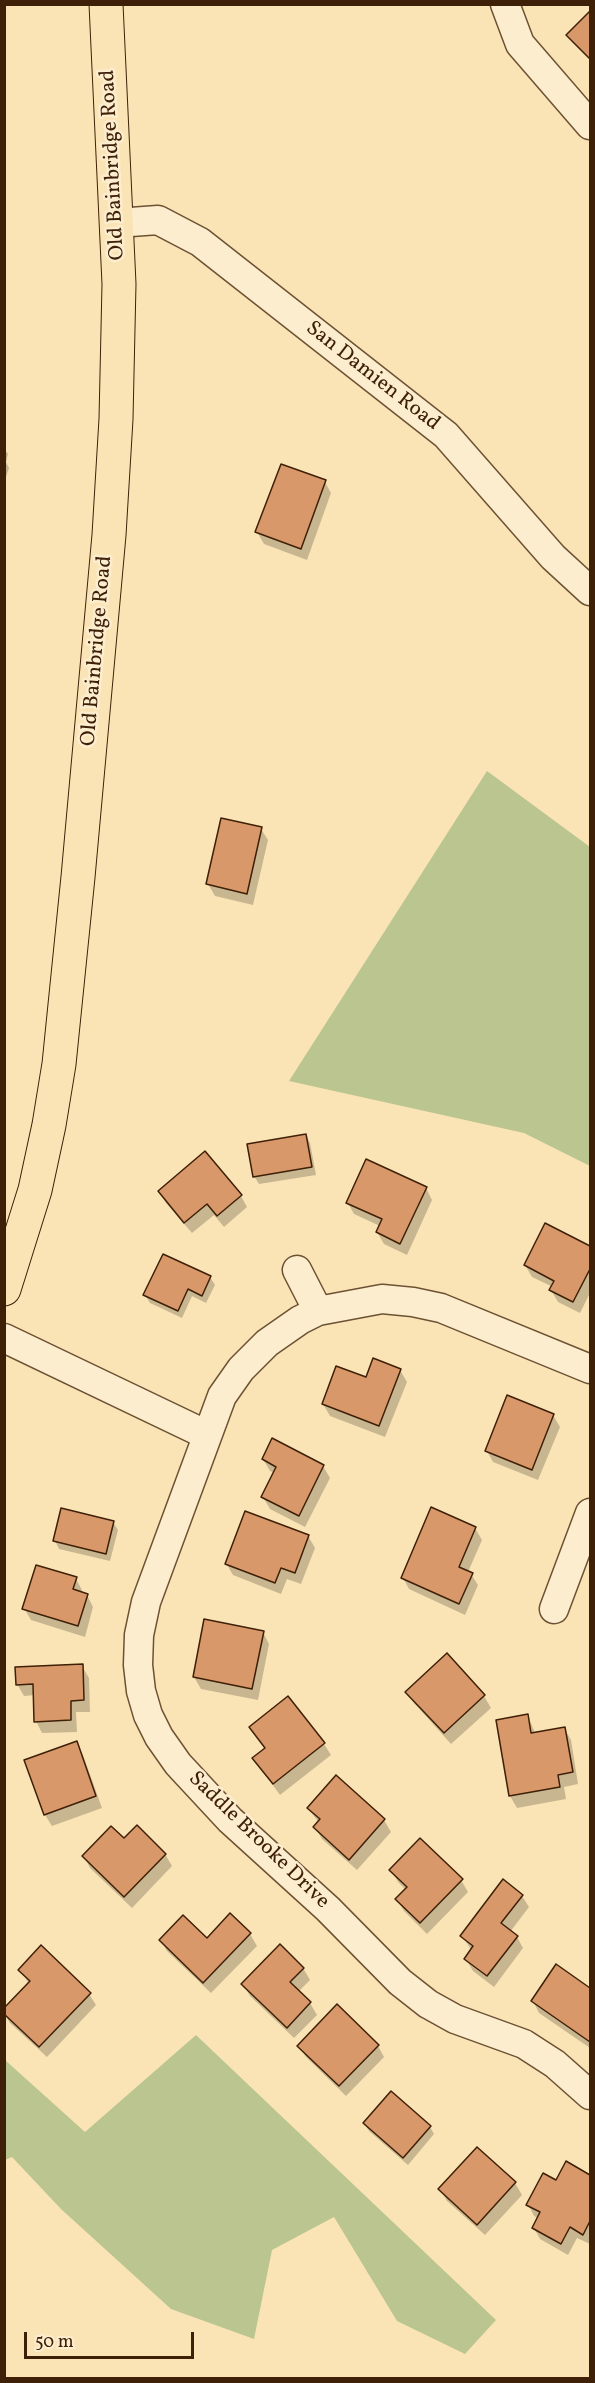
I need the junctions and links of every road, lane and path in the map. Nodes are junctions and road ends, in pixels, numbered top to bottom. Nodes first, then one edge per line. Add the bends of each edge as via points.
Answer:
1 (106, 4) edge
2 (505, 4) edge
3 (591, 124) edge
4 (117, 223) junction
5 (591, 591) edge
6 (297, 1270) dead end
7 (4, 1289) edge
8 (318, 1311) junction
9 (4, 1338) edge
10 (591, 1369) edge
11 (207, 1435) junction
12 (591, 1513) edge
13 (555, 1609) dead end
14 (591, 2095) edge

1 - 4 main road, Old Bainbridge Road
2 - 3 street via 520,44
4 - 5 street, San Damien Road via 158,220 200,242 446,435 553,557
4 - 7 main road, Old Bainbridge Road via 117,407 110,512 59,1064 35,1191
6 - 8 street
8 - 10 street, Saddle Brooke Drive via 382,1299 413,1302 441,1308
8 - 11 street, Saddle Brooke Drive via 267,1343 241,1370 222,1396
9 - 11 street
11 - 14 street, Saddle Brooke Drive via 146,1602 139,1635 141,1691 159,1737 178,1764 230,1820 328,1909 400,1982 455,2019 524,2044
12 - 13 street

